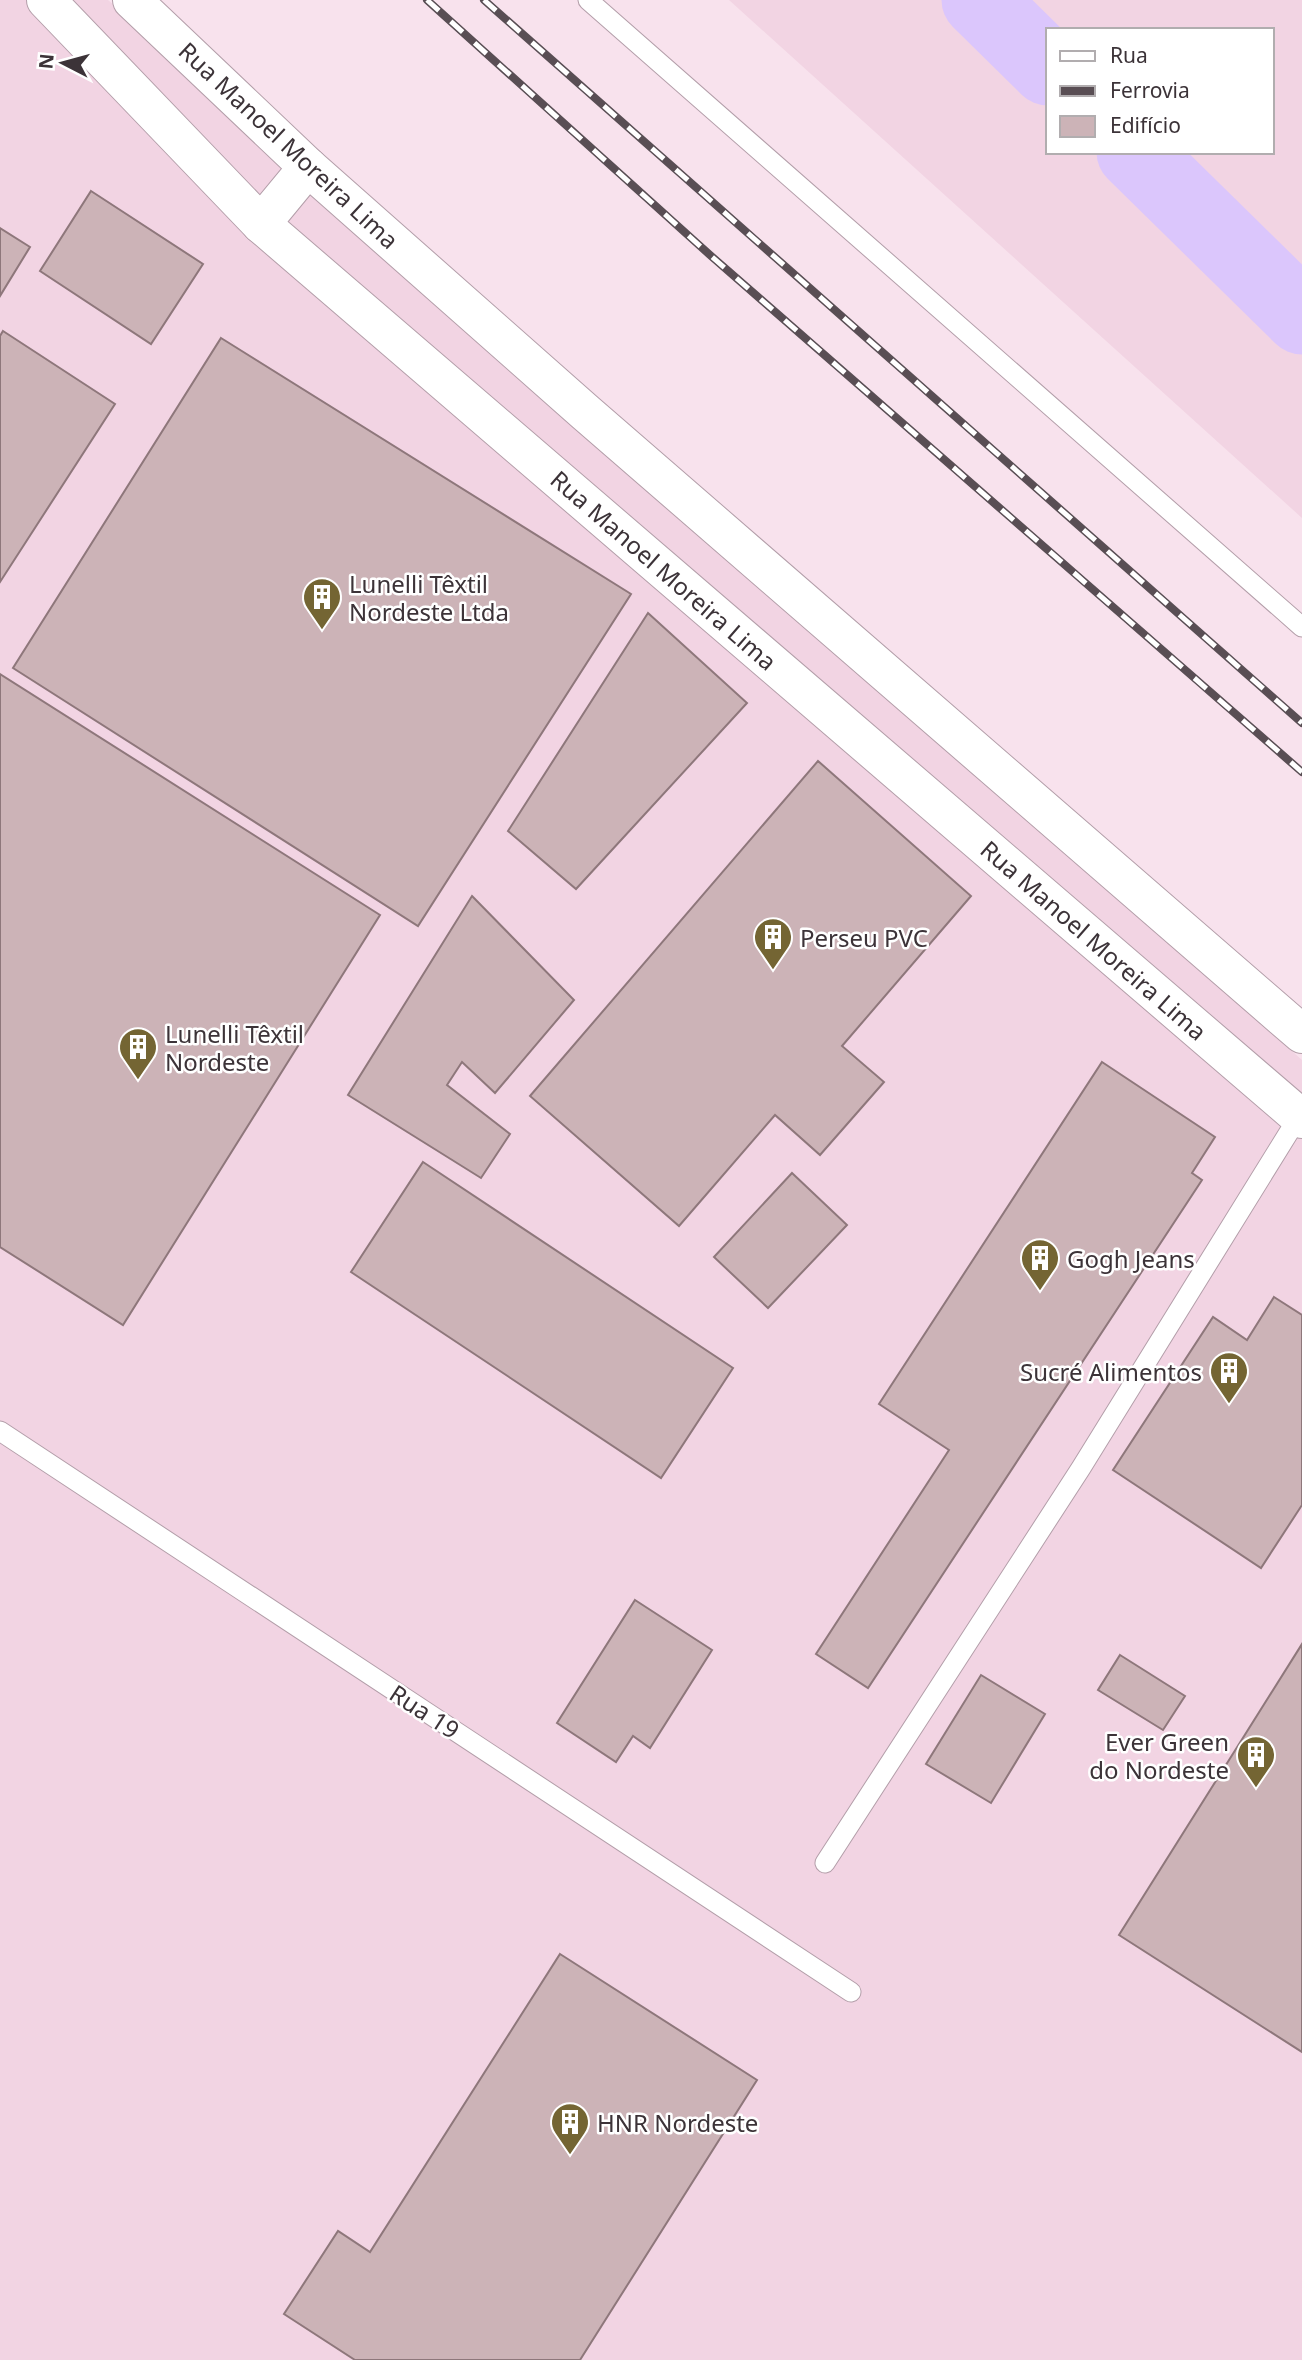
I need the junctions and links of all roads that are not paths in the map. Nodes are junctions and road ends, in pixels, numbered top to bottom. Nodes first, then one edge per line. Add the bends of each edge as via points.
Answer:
1 (46, 0) edge
2 (132, 0) edge
3 (588, 0) edge
4 (309, 167) junction
5 (261, 224) junction
6 (1302, 627) edge
7 (1302, 1034) edge
8 (1301, 1118) edge
9 (0, 1431) edge
10 (825, 1863) dead end
11 (850, 1992) dead end

1 - 5 street, Rua Manoel Moreira Lima
2 - 4 street, Rua Manoel Moreira Lima
3 - 6 lane
4 - 5 street
4 - 7 street, Rua Manoel Moreira Lima
5 - 8 street, Rua Manoel Moreira Lima
8 - 10 lane
9 - 11 lane, Rua 19

